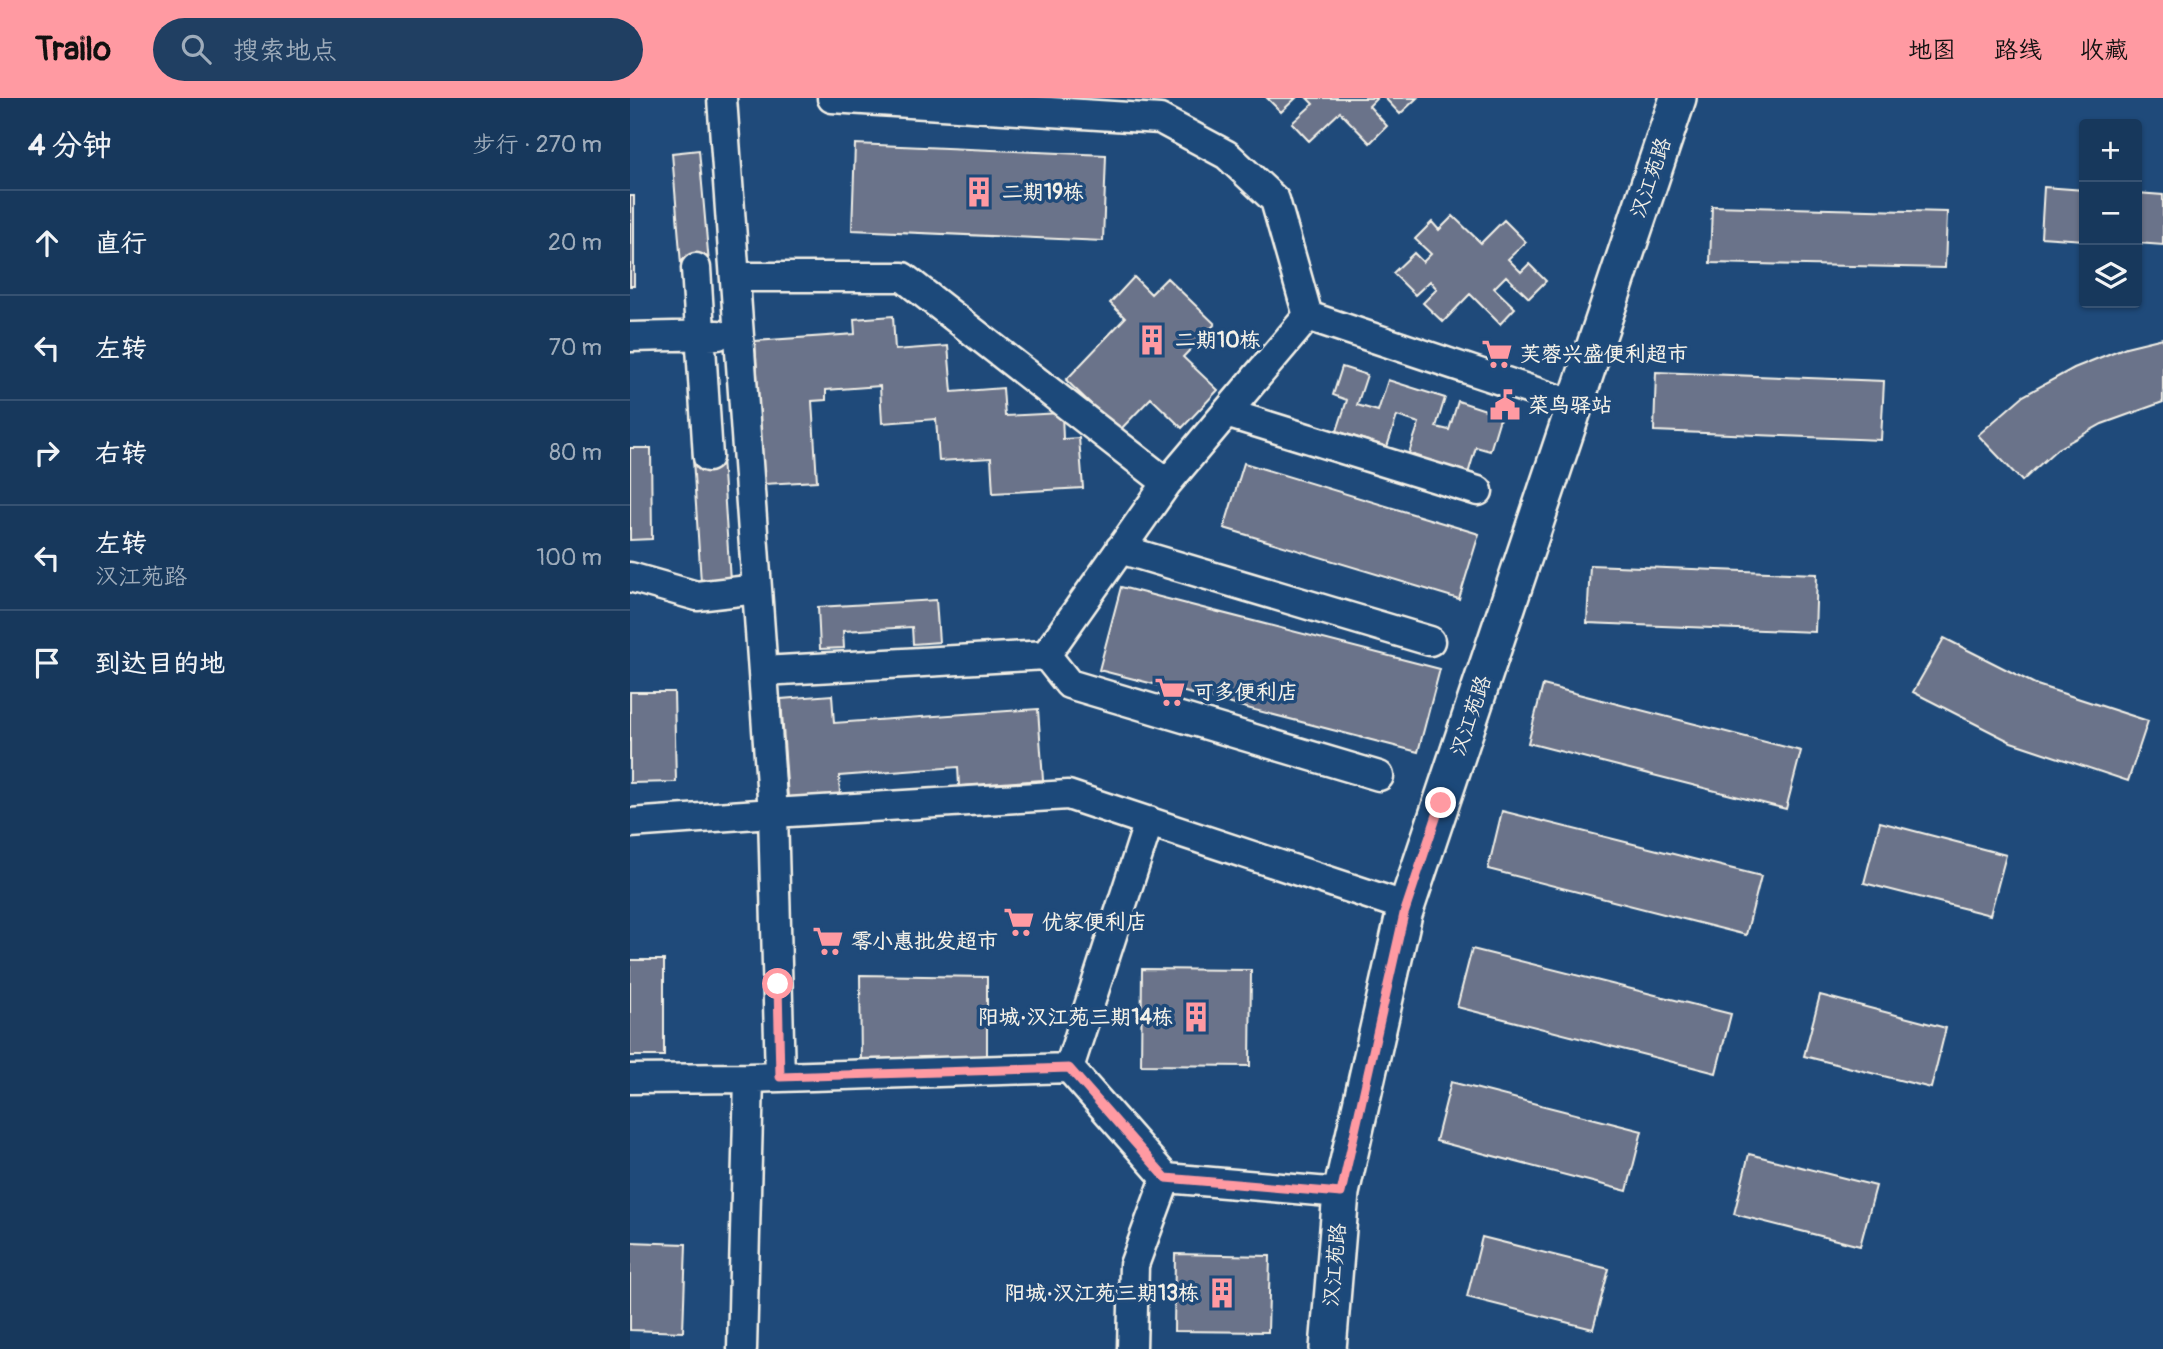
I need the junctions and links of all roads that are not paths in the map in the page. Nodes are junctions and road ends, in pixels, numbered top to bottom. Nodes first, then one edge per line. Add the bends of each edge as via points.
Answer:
1 (722, 98) edge
2 (832, 98) edge
3 (1678, 98) edge
4 (695, 268) dead end
5 (735, 276) junction
6 (1308, 316) junction
7 (739, 335) junction
8 (700, 336) junction
9 (630, 337) edge
10 (1575, 405) junction
11 (1226, 413) junction
12 (708, 457) dead end
13 (1167, 483) junction
14 (1478, 491) dead end
15 (1121, 549) junction
16 (630, 577) edge
17 (757, 589) junction
18 (1430, 640) dead end
19 (1046, 655) junction
20 (763, 671) junction
21 (1379, 776) dead end
22 (773, 813) junction
23 (1149, 821) junction
24 (630, 823) edge
25 (1395, 903) dead end
26 (1069, 1068) junction
27 (780, 1077) junction
28 (749, 1078) junction
29 (630, 1079) edge
30 (1166, 1178) junction
31 (1341, 1193) junction
32 (741, 1349) edge
33 (1132, 1349) edge
34 (1328, 1349) edge

1 - 5 street
2 - 6 street via 1160,119 1227,155 1275,200
3 - 10 street, 汉江苑路
4 - 8 street
5 - 7 street
5 - 13 street via 903,276
6 - 10 street
6 - 11 street
7 - 8 street
7 - 17 street
8 - 9 street
8 - 12 street
10 - 31 street, 汉江苑路 via 1404,914
11 - 13 street
11 - 14 street
13 - 15 street
15 - 18 street
15 - 19 street
16 - 17 street via 697,596
17 - 20 street
19 - 20 street
19 - 21 street via 1069,684
20 - 22 street
22 - 23 street via 1068,794
22 - 24 street
22 - 27 street
23 - 25 street
23 - 26 street
26 - 27 street
26 - 30 street
27 - 28 street
28 - 29 street
28 - 32 street
30 - 31 street
30 - 33 street via 1134,1265
31 - 34 street, 汉江苑路

